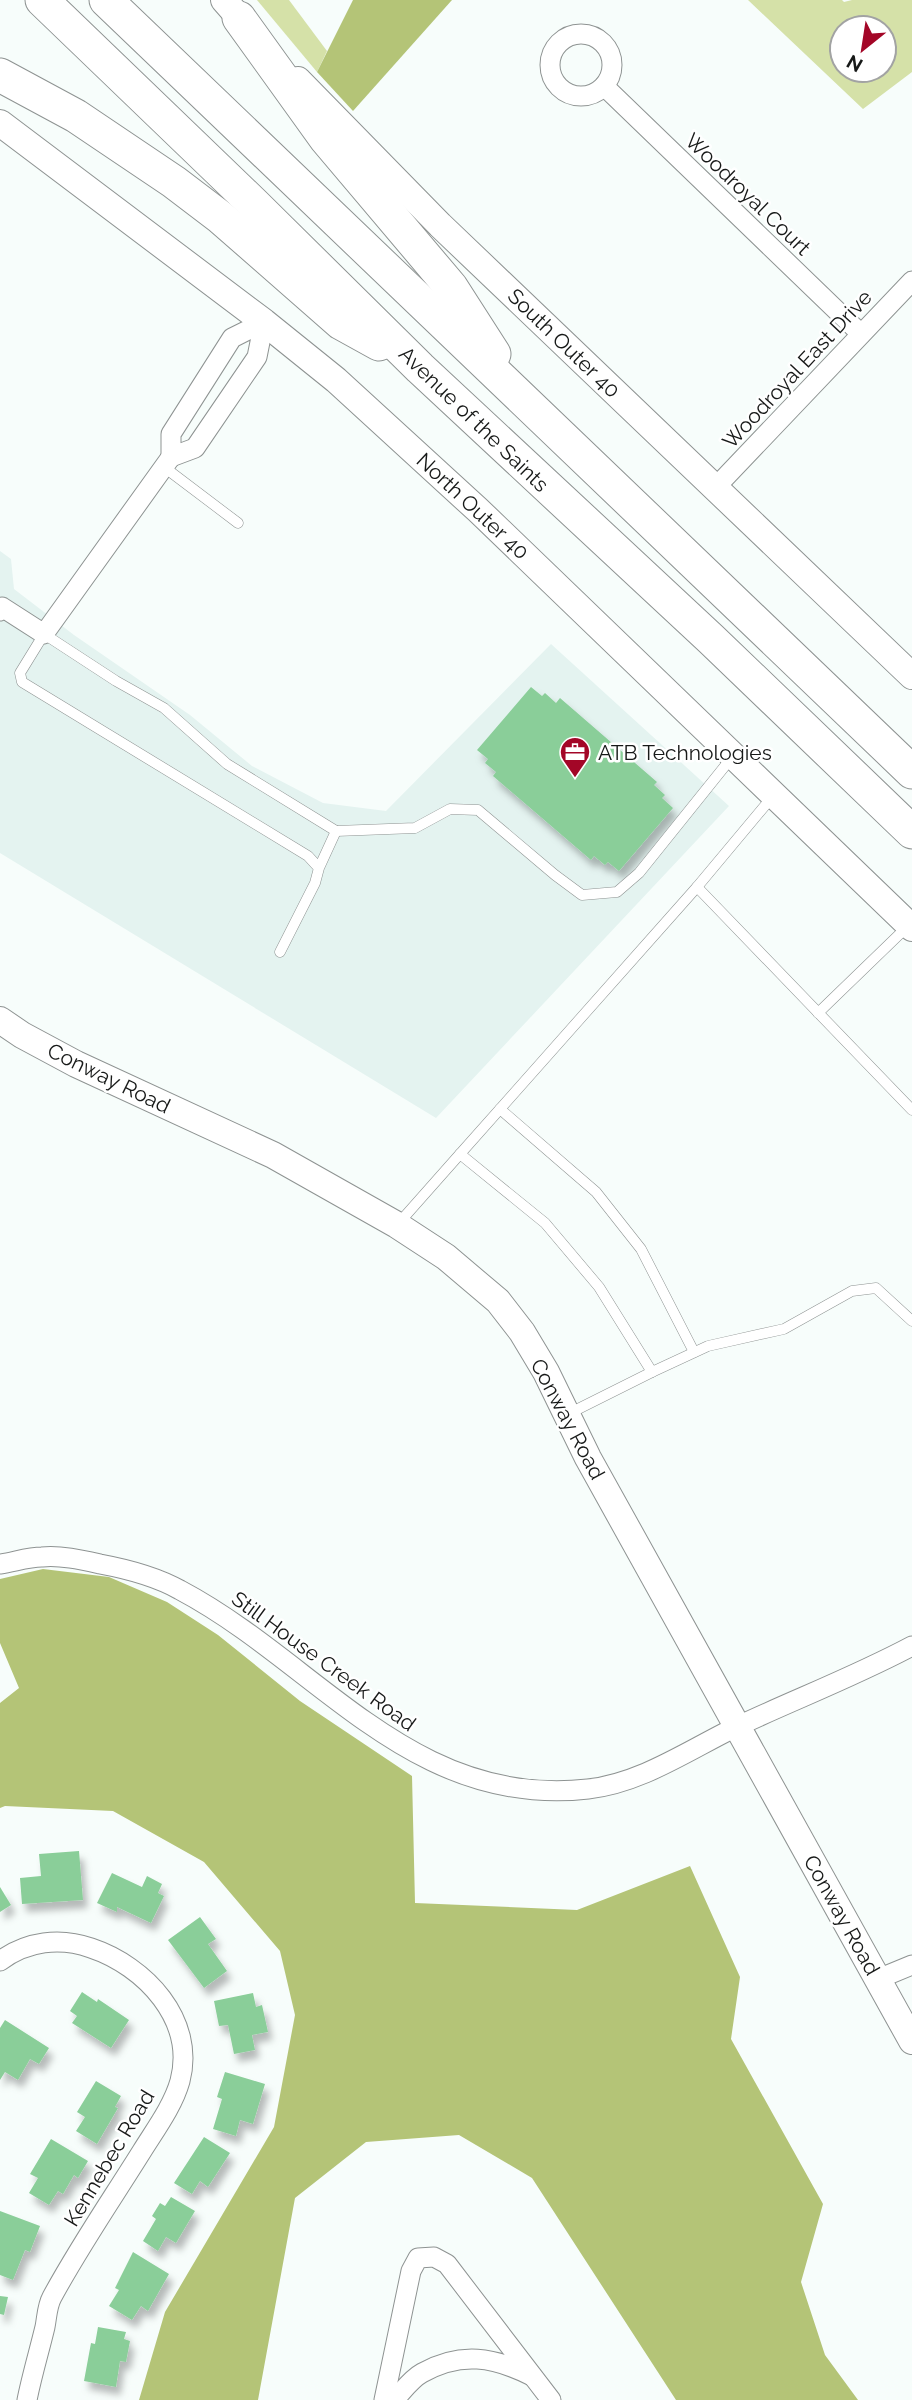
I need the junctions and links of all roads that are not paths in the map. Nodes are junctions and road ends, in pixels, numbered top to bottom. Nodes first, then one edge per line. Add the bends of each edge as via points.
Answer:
1 (42, 0) edge
2 (106, 0) edge
3 (232, 9) edge
4 (0, 75) edge
5 (604, 86) dead end
6 (0, 123) edge
7 (912, 281) edge
8 (264, 322) junction
9 (860, 334) junction
10 (420, 368) junction
11 (526, 403) junction
12 (168, 462) junction
13 (715, 488) junction
14 (238, 523) dead end
15 (1, 607) edge
16 (44, 634) junction
17 (912, 676) edge
18 (733, 755) junction
19 (912, 772) edge
20 (774, 794) junction
21 (336, 831) junction
22 (912, 832) edge
23 (319, 868) junction
24 (697, 887) junction
25 (911, 926) edge
26 (280, 952) dead end
27 (818, 1013) junction
28 (0, 1020) edge
29 (500, 1109) junction
30 (912, 1110) edge
31 (460, 1153) junction
32 (397, 1225) junction
33 (912, 1321) edge
34 (694, 1352) junction
35 (652, 1372) junction
36 (568, 1414) junction
37 (0, 1564) edge
38 (912, 1646) edge
39 (737, 1727) junction
40 (0, 1961) edge
41 (912, 1965) edge
42 (878, 1979) junction
43 (912, 2041) edge
44 (536, 2378) junction
45 (27, 2400) edge
46 (384, 2400) edge
47 (394, 2400) edge
48 (551, 2400) edge

1 - 10 highway, Avenue of the Saints
2 - 11 highway
3 - 11 highway via 326,139 451,287
3 - 13 street, South Outer 40 via 430,215
4 - 10 highway via 76,116 174,182 341,323
5 - 9 street, Woodroyal Court
6 - 8 street, North Outer 40
7 - 9 street, Woodroyal East Drive
8 - 12 street via 257,357 195,448
8 - 12 street via 232,338 171,433
8 - 18 street, North Outer 40 via 336,380 469,502
9 - 13 street, Woodroyal East Drive
10 - 22 highway, Avenue of the Saints
11 - 19 highway
12 - 14 lane
12 - 16 street
13 - 17 street, South Outer 40
15 - 16 street
16 - 21 lane via 164,708 227,764
16 - 23 lane via 20,673 22,682 308,856
18 - 20 street, North Outer 40
18 - 21 lane via 639,873 617,892 582,895 478,810 450,809 415,828
20 - 24 lane
20 - 25 street, North Outer 40
21 - 23 lane
23 - 26 lane
24 - 27 lane
24 - 29 lane
25 - 27 lane
27 - 30 lane
28 - 32 street, Conway Road via 76,1064 273,1155
29 - 31 lane
29 - 34 lane via 596,1192 641,1249
31 - 32 lane
31 - 35 lane via 545,1223 599,1287
32 - 36 street, Conway Road via 446,1257 498,1301 522,1332
33 - 34 lane via 876,1288 852,1291 784,1329
34 - 35 lane
35 - 36 lane
36 - 39 street, Conway Road
37 - 39 street, Still House Creek Road via 43,1556 86,1561 134,1571 177,1588 214,1609 382,1734 459,1774 521,1789 590,1789 620,1782
38 - 39 street, Still House Creek Road
39 - 42 street, Conway Road
40 - 45 street, Kennebec Road via 45,1942 69,1941 94,1949 137,1973 159,1994 173,2013 182,2043 180,2080 163,2118 50,2300
41 - 42 street
42 - 43 street, Conway Road
44 - 46 street via 447,2264 435,2257 418,2258 411,2272
44 - 47 street via 505,2362 472,2358 420,2374
44 - 48 street

